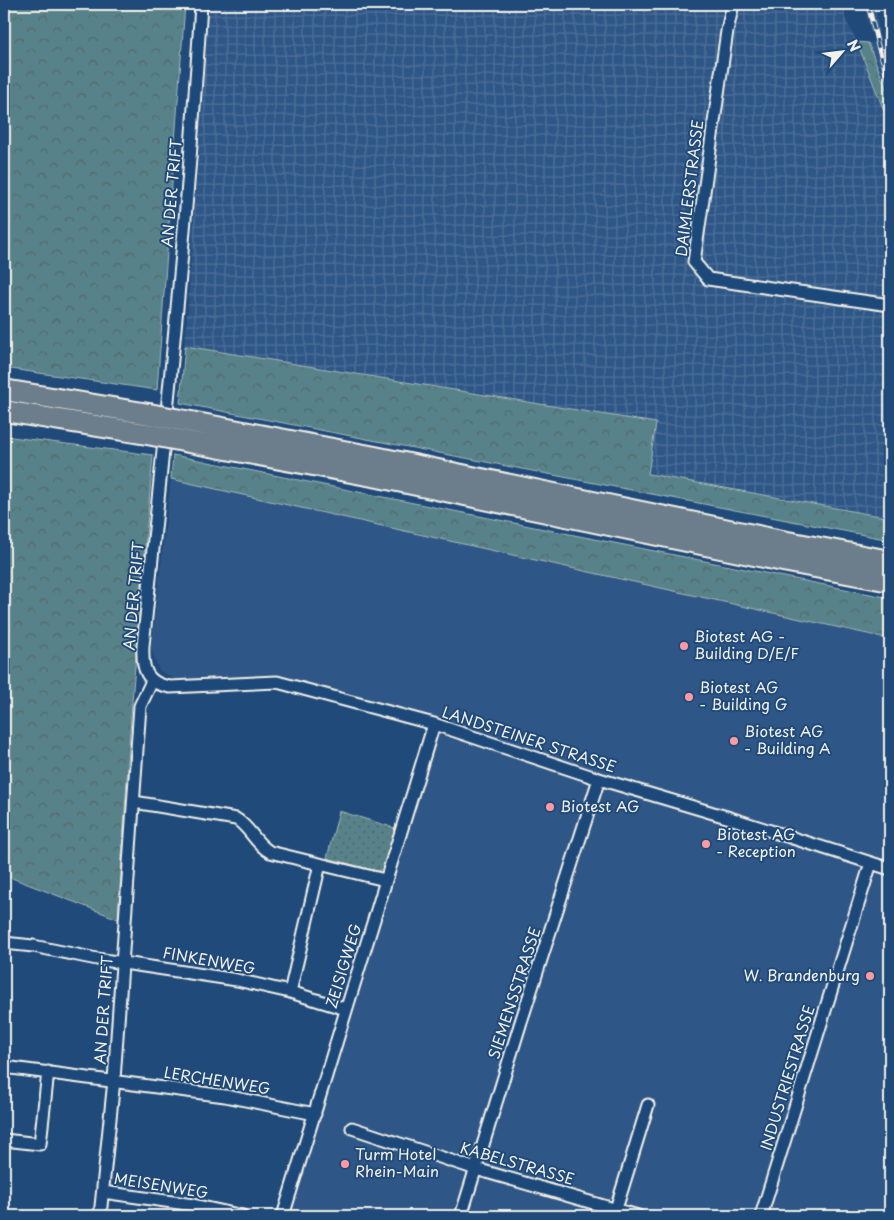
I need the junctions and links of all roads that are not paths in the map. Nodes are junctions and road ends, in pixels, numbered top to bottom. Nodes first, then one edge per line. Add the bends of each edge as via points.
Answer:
1 (201, 4) edge
2 (733, 4) edge
3 (890, 305) edge
4 (4, 390) edge
5 (4, 411) edge
6 (890, 561) edge
7 (890, 581) edge
8 (152, 681) junction
9 (434, 724) junction
10 (599, 779) junction
11 (134, 802) junction
12 (871, 863) junction
13 (320, 864) junction
14 (890, 869) edge
15 (385, 880) junction
16 (4, 944) edge
17 (122, 963) junction
18 (290, 992) junction
19 (346, 1009) junction
20 (4, 1067) edge
21 (48, 1072) junction
22 (114, 1080) junction
23 (648, 1105) dead end
24 (315, 1114) junction
25 (352, 1128) dead end
26 (4, 1140) edge
27 (476, 1169) junction
28 (103, 1192) junction
29 (616, 1209) junction
30 (100, 1216) edge
31 (244, 1216) edge
32 (283, 1216) edge
33 (461, 1216) edge
34 (638, 1216) edge
35 (761, 1216) edge

1 - 8 street, AN DER TRIFT via 178,301 143,646 145,668
2 - 3 street, DAIMLERSTRASSE via 694,262 708,279
4 - 6 highway, bridge via 365,455
5 - 7 highway, bridge via 378,477
8 - 9 street, LANDSTEINER STRASSE via 170,687 277,682
8 - 11 street, AN DER TRIFT via 140,706
9 - 10 street, LANDSTEINER STRASSE
9 - 15 street, ZEISIGWEG
10 - 12 street, LANDSTEINER STRASSE
10 - 27 street, SIEMENSSTRASSE
11 - 13 street via 236,819 265,849
11 - 17 street, AN DER TRIFT
12 - 14 street, LANDSTEINER STRASSE
12 - 35 street, INDUSTRIESTRASSE
13 - 15 street
13 - 18 street
15 - 19 street, ZEISIGWEG
16 - 17 street, FINKENWEG via 33,946
17 - 18 street, FINKENWEG via 237,980
17 - 22 street, AN DER TRIFT
18 - 19 street, FINKENWEG
19 - 24 street, ZEISIGWEG
20 - 21 street, LERCHENWEG
21 - 22 street, LERCHENWEG
21 - 26 street via 40,1144
22 - 24 street, LERCHENWEG via 225,1096
22 - 28 street, AN DER TRIFT
23 - 29 street
24 - 32 street, ZEISIGWEG
25 - 27 street, KABELSTRASSE
27 - 29 street, KABELSTRASSE
27 - 33 street, SIEMENSSTRASSE
28 - 30 street, AN DER TRIFT
28 - 31 street, MEISENWEG
29 - 34 street, KABELSTRASSE

